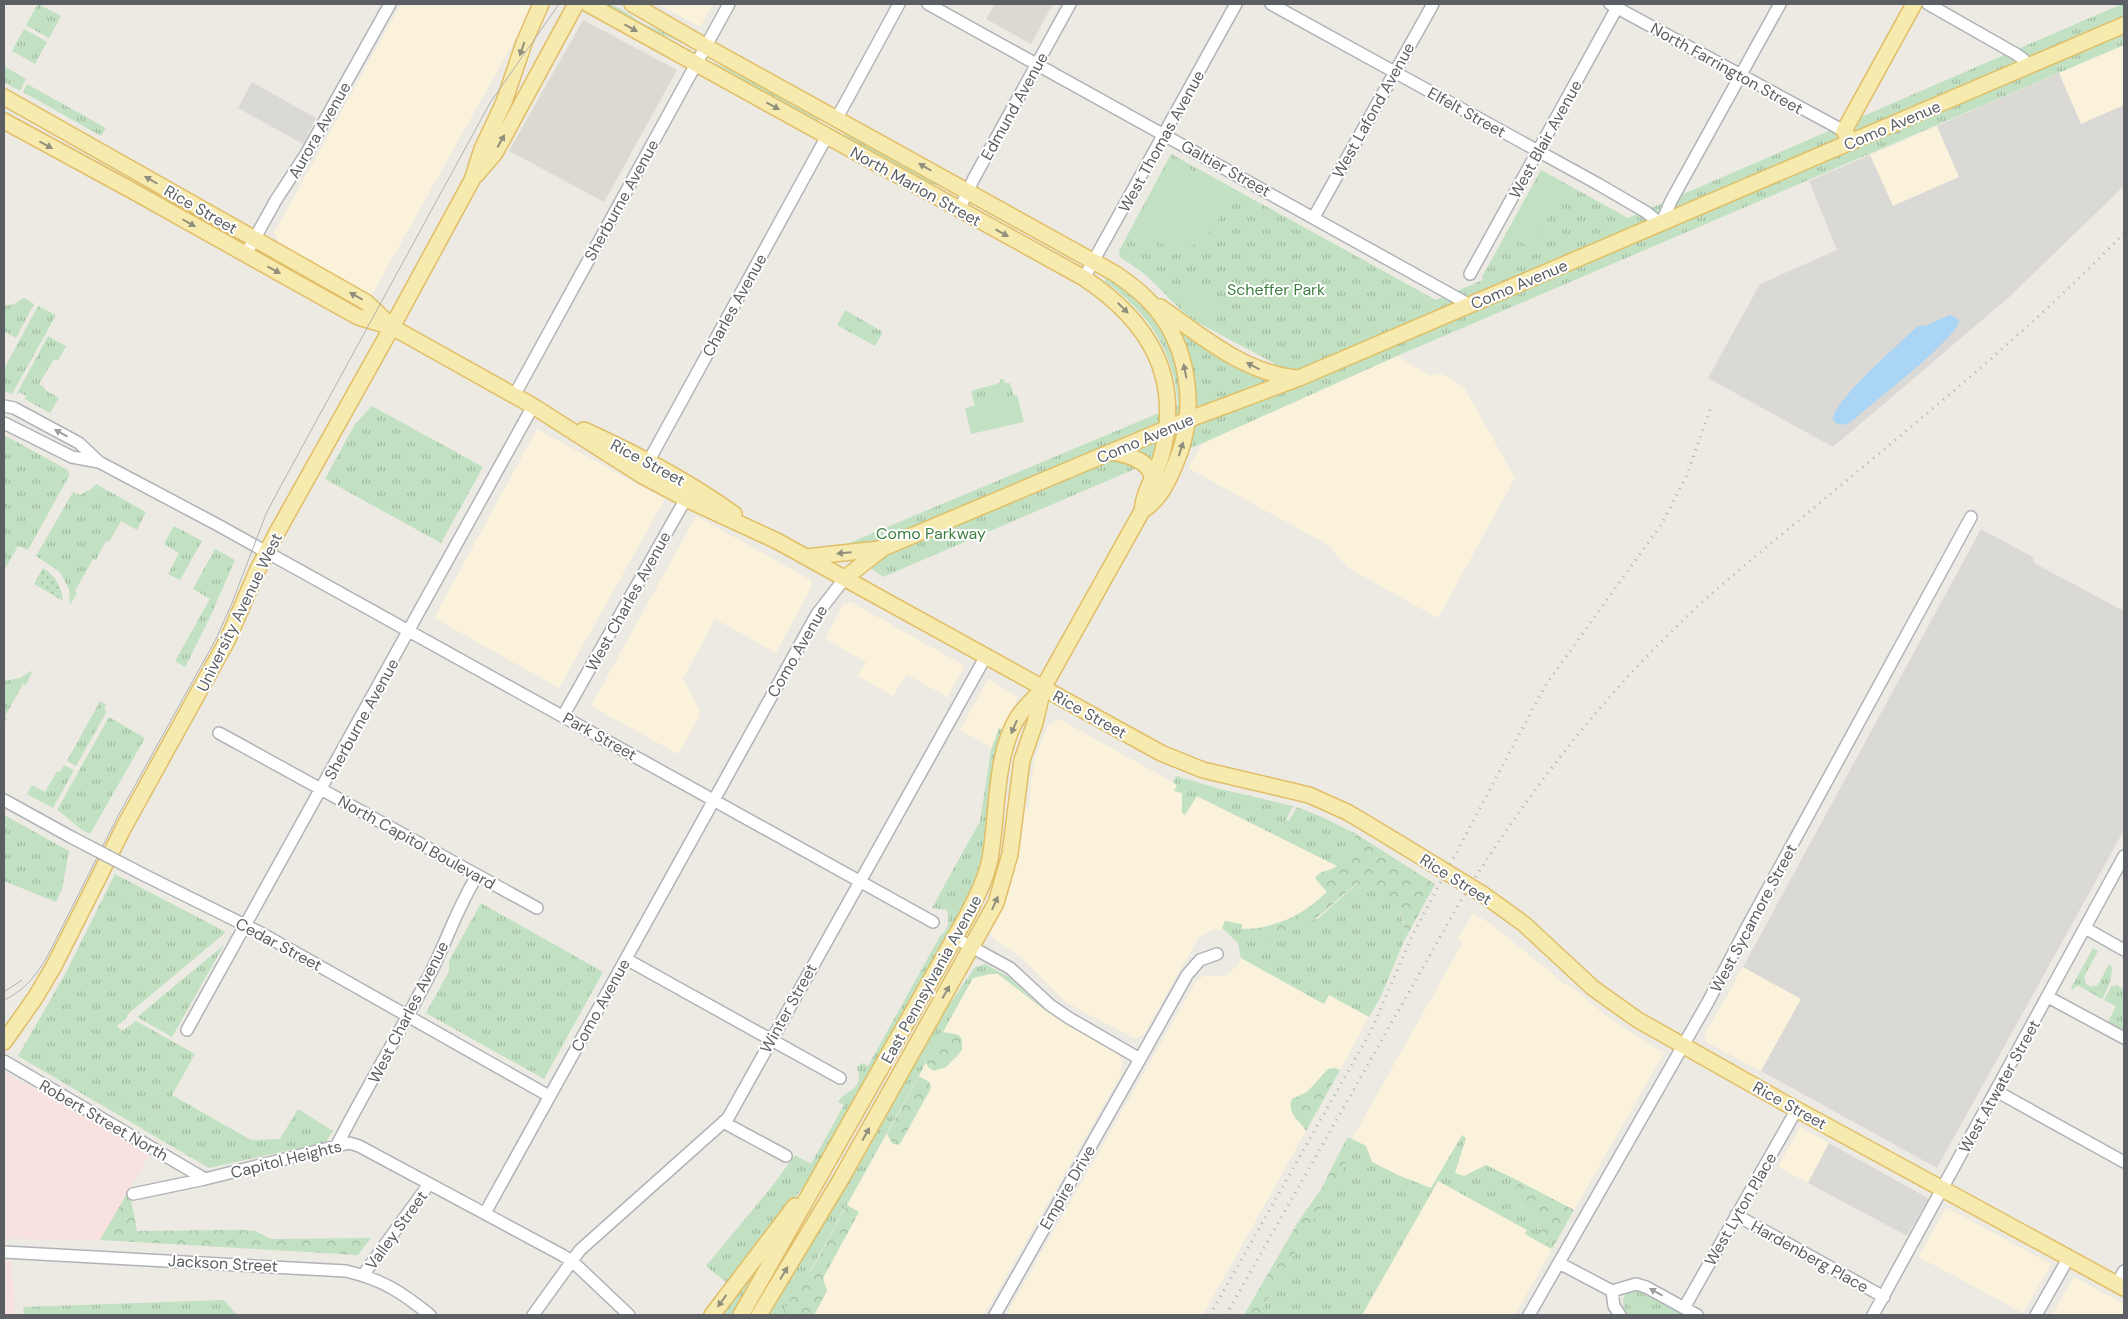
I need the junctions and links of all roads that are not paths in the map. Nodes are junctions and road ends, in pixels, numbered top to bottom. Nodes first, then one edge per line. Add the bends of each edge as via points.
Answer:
1 (390, 4) edge
2 (541, 4) edge
3 (576, 4) edge
4 (588, 4) edge
5 (632, 4) edge
6 (729, 4) edge
7 (899, 4) edge
8 (928, 4) edge
9 (1070, 4) edge
10 (1236, 4) edge
11 (1271, 4) edge
12 (1433, 4) edge
13 (1780, 4) edge
14 (1914, 4) edge
15 (1928, 4) edge
16 (1616, 5) edge
17 (2124, 25) edge
18 (705, 46) junction
19 (696, 64) junction
20 (1037, 64) junction
21 (2028, 67) junction
22 (1395, 72) junction
23 (1740, 76) junction
24 (4, 97) edge
25 (837, 118) junction
26 (4, 121) edge
27 (1164, 135) junction
28 (827, 136) junction
29 (1848, 137) junction
30 (1538, 150) junction
31 (472, 180) junction
32 (968, 191) junction
33 (959, 210) junction
34 (1314, 217) junction
35 (1661, 224) junction
36 (254, 239) junction
37 (246, 254) junction
38 (1094, 262) junction
39 (1470, 274) dead end
40 (1084, 278) junction
41 (1146, 298) junction
42 (1470, 305) junction
43 (392, 327) junction
44 (1299, 378) junction
45 (514, 396) junction
46 (4, 406) edge
47 (533, 406) junction
48 (1187, 420) junction
49 (4, 423) edge
50 (1167, 429) junction
51 (1112, 452) junction
52 (649, 461) junction
53 (99, 462) junction
54 (641, 475) junction
55 (1152, 481) junction
56 (690, 492) junction
57 (1142, 511) junction
58 (1971, 517) dead end
59 (883, 548) junction
60 (267, 551) junction
61 (806, 556) junction
62 (845, 578) junction
63 (410, 632) junction
64 (986, 656) junction
65 (1043, 688) junction
66 (563, 716) junction
67 (219, 733) dead end
68 (322, 789) junction
69 (4, 800) edge
70 (714, 800) junction
71 (2124, 856) edge
72 (477, 876) junction
73 (860, 881) junction
74 (537, 908) dead end
75 (933, 922) dead end
76 (245, 926) junction
77 (2085, 928) junction
78 (955, 938) junction
79 (972, 946) junction
80 (2124, 950) edge
81 (1217, 954) dead end
82 (626, 959) junction
83 (2048, 997) junction
84 (408, 1016) junction
85 (187, 1030) dead end
86 (2124, 1038) edge
87 (771, 1039) junction
88 (4, 1042) edge
89 (1682, 1046) junction
90 (1140, 1058) junction
91 (4, 1061) edge
92 (840, 1078) dead end
93 (1996, 1091) junction
94 (549, 1096) junction
95 (1797, 1109) junction
96 (723, 1122) junction
97 (336, 1147) junction
98 (786, 1156) dead end
99 (2124, 1162) edge
100 (827, 1165) junction
101 (204, 1179) junction
102 (429, 1184) junction
103 (1943, 1188) junction
104 (133, 1194) dead end
105 (485, 1213) junction
106 (1736, 1215) junction
107 (4, 1252) edge
108 (2069, 1257) junction
109 (572, 1261) junction
110 (1559, 1263) junction
111 (363, 1275) junction
112 (2122, 1281) edge
113 (1612, 1291) junction
114 (1884, 1297) junction
115 (1684, 1308) junction
116 (430, 1315) edge
117 (533, 1315) edge
118 (629, 1315) edge
119 (712, 1315) edge
120 (741, 1315) edge
121 (759, 1315) edge
122 (995, 1315) edge
123 (1529, 1315) edge
124 (1620, 1315) edge
125 (1696, 1315) edge
126 (1873, 1315) edge
127 (2036, 1315) edge

1 - 36 street, Aurora Avenue via 303,160
2 -> 31 main road, University Avenue West
31 -> 3 main road, University Avenue West via 495,153
4 -> 19 main road, North Marion Street
5 - 18 main road, North Marion Street
6 - 18 street, Sherburne Avenue
7 - 25 street
8 - 20 street, Galtier Street
9 - 20 street, Edmund Avenue
10 - 27 street, West Thomas Avenue
11 - 22 street, Elfelt Street
12 - 22 street, West Lafond Avenue
13 - 23 street
14 - 29 main road
15 - 21 street via 2016,54
16 - 23 street, North Farrington Street
16 - 30 street, West Blair Avenue
17 - 21 main road, Como Avenue
18 - 19 street, Sherburne Avenue
18 - 25 main road, North Marion Street
19 -> 28 main road, North Marion Street
19 - 45 street, Sherburne Avenue
20 - 27 street, Galtier Street
20 - 32 street, Edmund Avenue
21 - 29 main road, Como Avenue
22 - 30 street, Elfelt Street
22 - 34 street, West Lafond Avenue
23 - 29 street, North Farrington Street
23 - 35 street
36 -> 24 main road, Rice Street
32 -> 25 main road, North Marion Street
26 -> 37 main road, Rice Street
27 - 34 street, Galtier Street
27 - 38 street, West Thomas Avenue
28 - 33 main road, North Marion Street
28 - 52 street, Charles Avenue
29 - 35 main road, Como Avenue
30 - 35 street, Elfelt Street via 1646,212
30 - 39 street, West Blair Avenue
31 - 43 main road, University Avenue West
32 - 33 street, Edmund Avenue
32 - 38 main road, North Marion Street
33 -> 40 main road, North Marion Street
34 - 42 street, Galtier Street
35 - 42 main road, Como Avenue
36 - 37 street, Aurora Avenue
43 -> 36 main road, Rice Street via 366,302
37 -> 43 main road, Rice Street via 358,317
38 - 40 street, West Thomas Avenue
38 - 41 main road, North Marion Street
40 -> 50 main road, North Marion Street via 1123,307 1150,345 1165,387
44 -> 41 main road via 1280,376 1255,367 1196,335
48 -> 41 main road, North Marion Street via 1188,391 1181,354 1168,326
42 - 44 main road, Como Avenue
43 - 45 main road, Rice Street
43 - 60 main road, University Avenue West
44 - 48 main road, Como Avenue
45 - 47 main road, Rice Street
53 -> 46 street via 79,443 14,408
47 - 52 main road, Rice Street
47 - 54 main road, Rice Street
47 - 63 street, Sherburne Avenue
48 - 50 main road, Como Avenue
57 -> 48 main road, North Marion Street via 1154,503 1173,470
49 - 53 street via 72,457
50 - 51 main road, Como Avenue
50 - 55 main road, North Marion Street
51 - 55 main road via 1145,464 1151,472
51 - 59 main road, Como Avenue
52 - 54 street, Charles Avenue
52 - 56 main road, Rice Street
53 - 60 street, Park Street
54 - 56 main road, Rice Street
55 - 57 main road, North Marion Street via 1143,498
56 - 61 main road, Rice Street
56 - 66 street, West Charles Avenue
57 - 65 main road
58 - 89 street, West Sycamore Street
59 -> 61 main road
59 - 62 main road, Como Avenue
60 - 63 street, Park Street
60 - 88 main road, University Avenue West via 228,639 124,827 54,966
61 - 62 main road, Rice Street
62 - 64 main road, Rice Street
62 - 70 street, Como Avenue via 817,614
63 - 66 street, Park Street
63 - 68 street, Sherburne Avenue
64 - 65 main road, Rice Street
64 - 73 street, Winter Street
65 -> 78 main road, East Pennsylvania Avenue via 1019,715 1009,738 1001,769 990,862 981,889
79 -> 65 main road, East Pennsylvania Avenue via 996,902 1006,873 1020,766 1035,724
65 - 89 main road, Rice Street, bridge via 1131,738 1186,764 1289,789 1347,812 1484,895 1524,924 1616,1006
66 - 70 street, Park Street
67 - 68 street, North Capitol Boulevard
68 - 72 street, North Capitol Boulevard
68 - 76 street, Sherburne Avenue
69 - 76 street, Cedar Street, bridge
70 - 73 street, Park Street
70 - 82 street, Como Avenue
71 - 77 street, West Atwater Street
72 - 74 street, North Capitol Boulevard
72 - 84 street, West Charles Avenue
73 - 75 street, Park Street
73 - 87 street, Winter Street
76 - 84 street, Cedar Street
76 - 85 street, Sherburne Avenue
77 - 80 street
77 - 83 street, West Atwater Street
78 - 79 street
78 - 100 main road, East Pennsylvania Avenue
79 - 90 street via 1010,968 1069,1018
121 -> 79 main road, East Pennsylvania Avenue via 841,1179
81 - 90 street, Empire Drive via 1200,960 1187,975
82 - 87 street
82 - 94 street, Como Avenue
83 - 86 street
83 - 93 street, West Atwater Street
84 - 94 street, Cedar Street
84 - 97 street, West Charles Avenue
87 - 92 street
87 - 96 street, Winter Street
89 - 95 main road, Rice Street
89 - 110 street, West Sycamore Street
90 - 122 street, Empire Drive
91 - 101 street, Robert Street North
93 - 99 street
93 - 103 street, West Atwater Street
94 - 105 street, Como Avenue
95 - 103 main road, Rice Street
95 - 106 street, West Lyton Place
96 - 98 street
96 - 109 street, Winter Street via 580,1250
97 - 101 street, Capitol Heights
97 - 102 street, Capitol Heights via 349,1143 358,1146
100 -> 119 main road
100 - 120 main road, East Pennsylvania Avenue
101 - 104 street, Capitol Heights
102 - 105 street, Capitol Heights
102 - 111 street, Valley Street
103 - 108 main road, Rice Street
103 - 114 street, West Atwater Street
105 - 109 street, Capitol Heights
106 - 114 street, Hardenberg Place
106 - 115 street, West Lyton Place
107 - 111 street, Jackson Street via 328,1269
108 - 112 main road, Rice Street
108 - 127 street
109 - 117 street, Winter Street
109 - 118 street, Capitol Heights
110 - 113 street
110 - 123 street, West Sycamore Street
111 - 116 street, Jackson Street via 393,1288
115 -> 113 street via 1636,1284
113 - 124 street via 1614,1306
114 - 126 street, West Atwater Street
115 - 125 street

